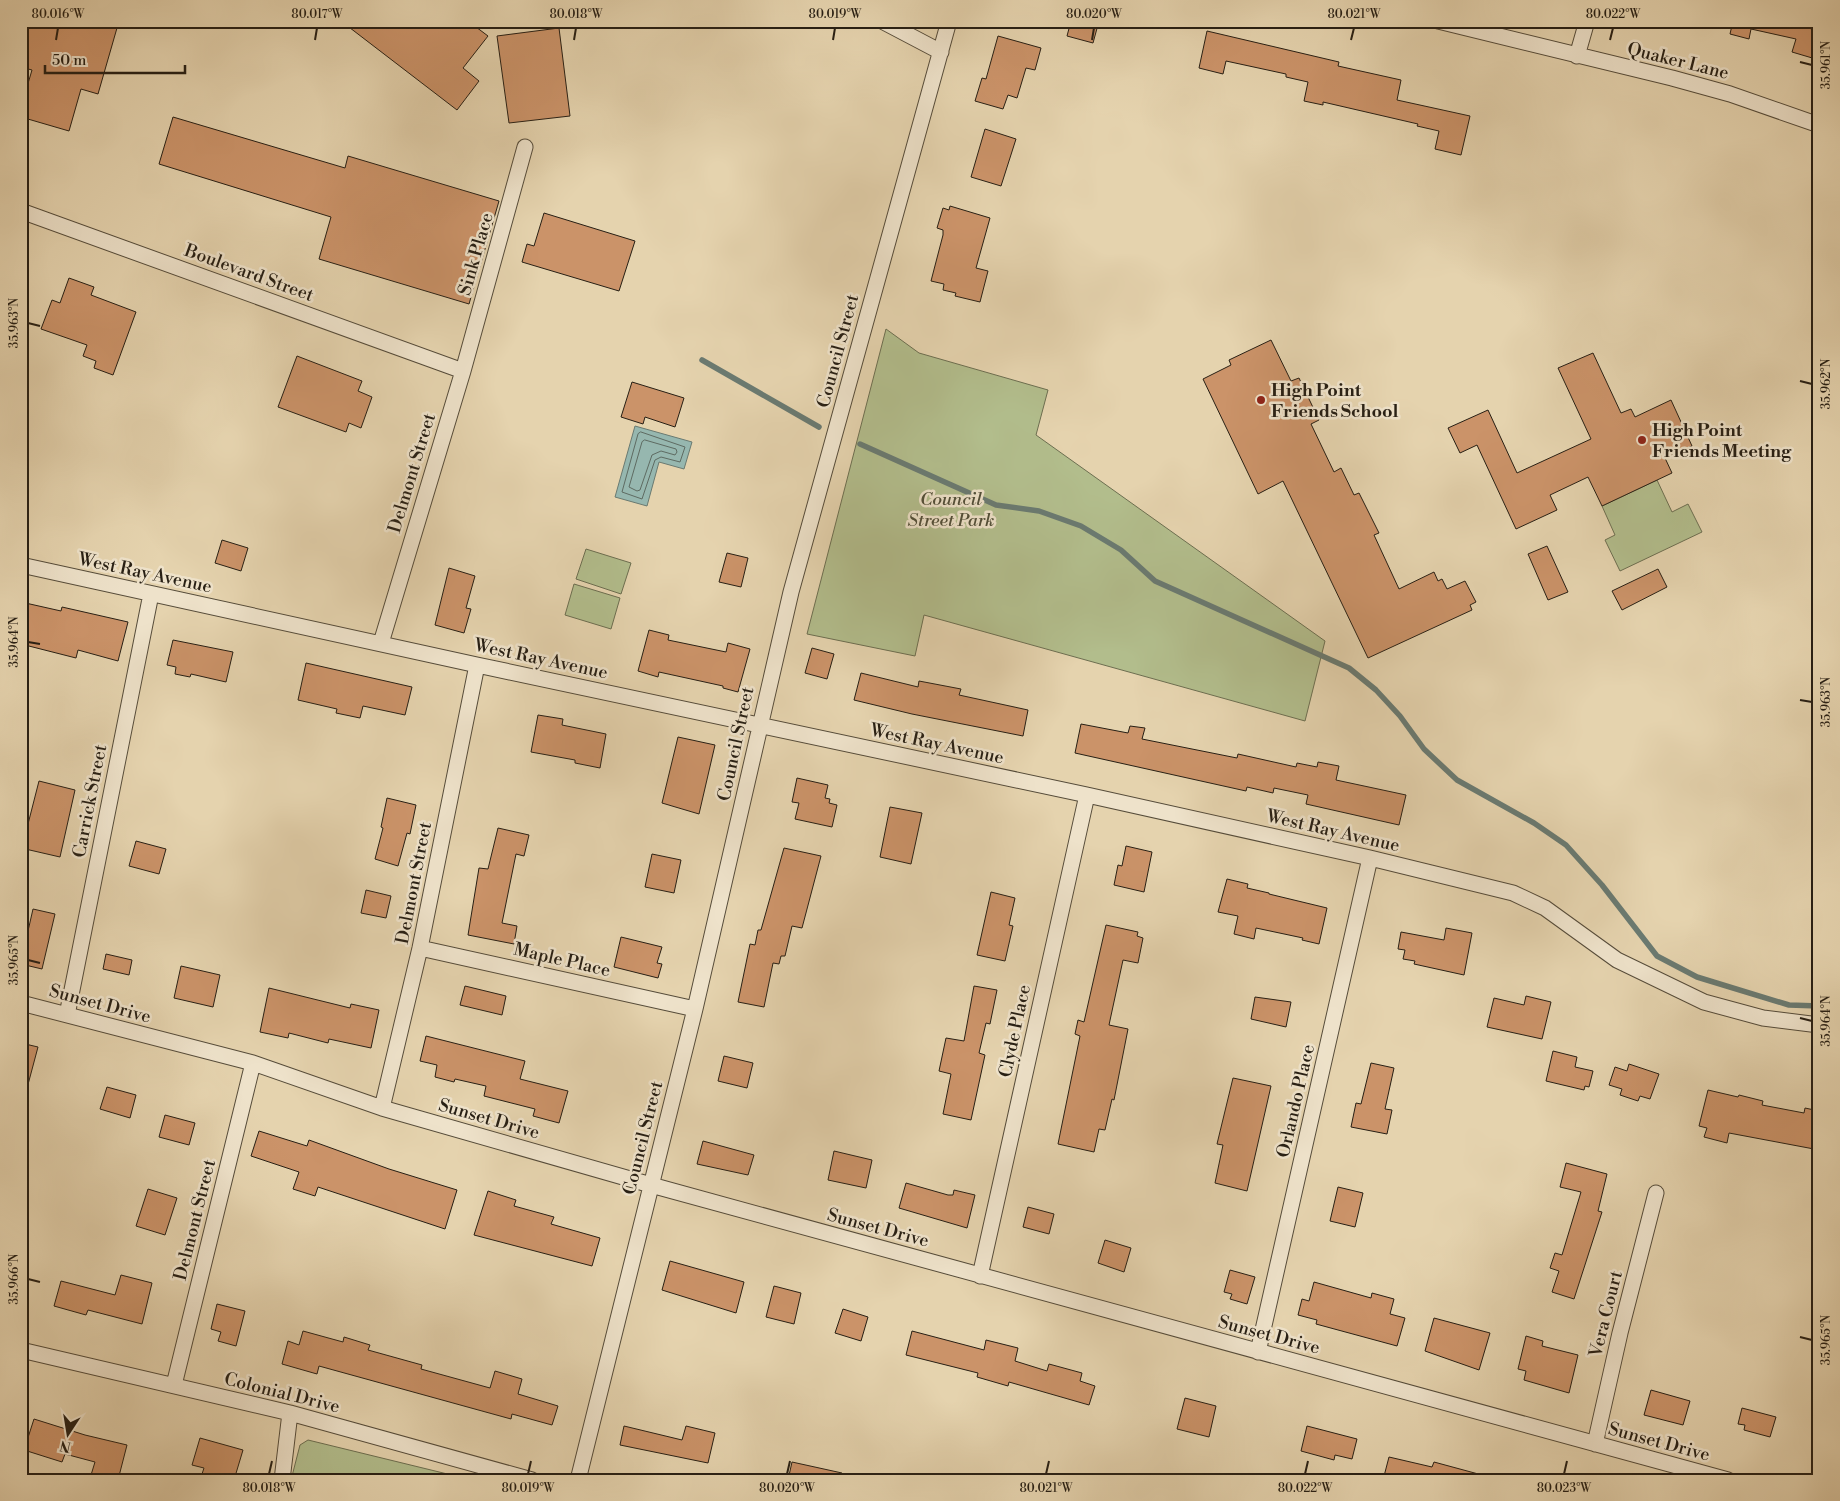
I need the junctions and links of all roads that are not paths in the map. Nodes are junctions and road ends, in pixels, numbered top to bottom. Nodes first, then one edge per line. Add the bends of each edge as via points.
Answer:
1 (882, 21) edge
2 (950, 21) edge
3 (1438, 21) edge
4 (1587, 21) edge
5 (941, 52) junction
6 (1578, 56) junction
7 (1819, 125) edge
8 (525, 147) dead end
9 (21, 211) edge
10 (462, 372) junction
11 (21, 565) edge
12 (151, 594) junction
13 (382, 643) junction
14 (477, 666) junction
15 (761, 725) junction
16 (1086, 795) junction
17 (1370, 858) junction
18 (420, 948) junction
19 (21, 1004) edge
20 (695, 1010) junction
21 (67, 1015) junction
22 (1819, 1025) edge
23 (253, 1063) junction
24 (382, 1108) junction
25 (651, 1185) junction
26 (1656, 1193) dead end
27 (980, 1276) junction
28 (21, 1350) edge
29 (1258, 1352) junction
30 (174, 1386) junction
31 (290, 1413) junction
32 (1595, 1444) junction
33 (282, 1480) edge
34 (532, 1480) edge
35 (578, 1480) edge
36 (1728, 1480) edge

1 - 5 street
2 - 5 street, Council Street
3 - 6 street, Quaker Lane
4 - 6 street
5 - 15 street, Council Street via 791,592
6 - 7 street, Quaker Lane via 1730,94
8 - 10 street, Sink Place
9 - 10 street, Boulevard Street
10 - 13 street, Delmont Street
11 - 12 street, West Ray Avenue
12 - 13 street, West Ray Avenue
12 - 21 street, Carrick Street
13 - 14 street, West Ray Avenue
14 - 15 street, West Ray Avenue
14 - 18 street, Delmont Street
15 - 16 street, West Ray Avenue
15 - 20 street, Council Street
16 - 17 street, West Ray Avenue
16 - 27 street, Clyde Place
17 - 22 street, West Ray Avenue via 1513,893 1545,908 1617,960 1704,1002 1763,1018
17 - 29 street, Orlando Place
18 - 20 street, Maple Place
18 - 24 street, Delmont Street
19 - 21 street, Sunset Drive
20 - 25 street, Council Street
21 - 23 street, Sunset Drive
23 - 24 street, Sunset Drive
23 - 30 street, Delmont Street
24 - 25 street, Sunset Drive
25 - 27 street, Sunset Drive
25 - 35 street, Council Street
26 - 32 street, Vera Court
27 - 29 street, Sunset Drive
28 - 30 street, Colonial Drive
29 - 32 street, Sunset Drive
30 - 31 street, Colonial Drive
31 - 33 street
31 - 34 street, Colonial Drive
32 - 36 street, Sunset Drive

